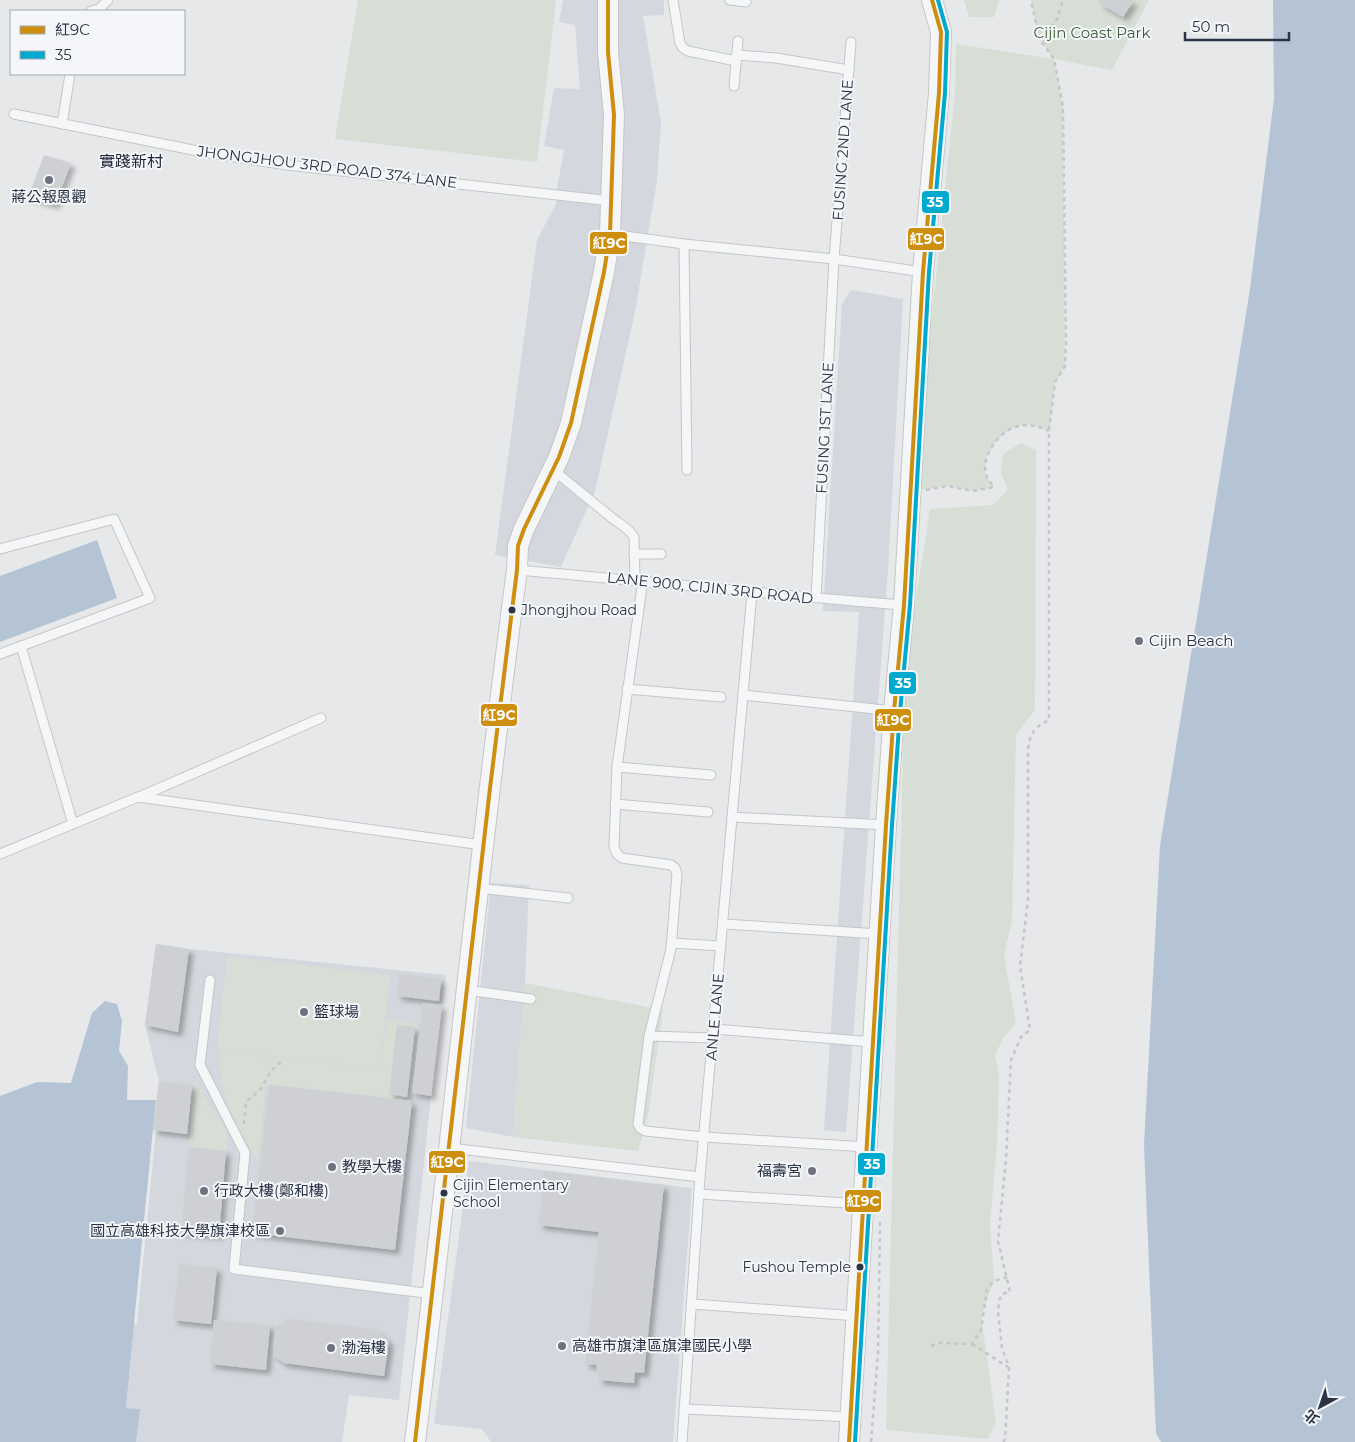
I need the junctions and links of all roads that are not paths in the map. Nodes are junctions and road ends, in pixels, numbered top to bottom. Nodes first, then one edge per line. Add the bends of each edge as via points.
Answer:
1 (108, 0) edge
2 (608, 0) edge
3 (673, 0) edge
4 (730, 0) edge
5 (932, 0) edge
6 (746, 2) dead end
7 (95, 10) edge
8 (738, 41) dead end
9 (851, 42) dead end
10 (736, 58) junction
11 (849, 70) junction
12 (70, 75) edge
13 (734, 86) dead end
14 (14, 114) dead end
15 (62, 124) junction
16 (611, 201) junction
17 (610, 234) junction
18 (684, 244) junction
19 (834, 259) junction
20 (923, 272) junction
21 (553, 470) junction
22 (687, 470) dead end
23 (0, 549) edge
24 (634, 554) junction
25 (661, 554) dead end
26 (517, 570) junction
27 (639, 580) junction
28 (752, 593) junction
29 (816, 598) junction
30 (904, 605) junction
31 (21, 646) junction
32 (0, 654) edge
33 (627, 689) junction
34 (742, 695) junction
35 (721, 697) dead end
36 (894, 711) junction
37 (321, 718) dead end
38 (616, 767) junction
39 (711, 775) dead end
40 (138, 797) junction
41 (615, 804) junction
42 (708, 812) dead end
43 (732, 817) junction
44 (74, 824) junction
45 (886, 825) junction
46 (482, 845) junction
47 (0, 854) edge
48 (478, 888) junction
49 (568, 898) dead end
50 (723, 924) junction
51 (880, 934) junction
52 (672, 943) junction
53 (721, 946) junction
54 (210, 980) dead end
55 (467, 990) junction
56 (531, 999) dead end
57 (713, 1033) junction
58 (649, 1036) junction
59 (873, 1042) junction
60 (704, 1137) junction
61 (867, 1147) junction
62 (450, 1148) junction
63 (700, 1178) junction
64 (699, 1194) junction
65 (864, 1204) junction
66 (433, 1294) junction
67 (692, 1304) junction
68 (857, 1316) junction
69 (684, 1410) junction
70 (851, 1417) junction
71 (415, 1442) edge
72 (682, 1442) edge
73 (849, 1442) edge

1 - 7 lane
2 - 16 street via 608,52 614,115
3 - 10 lane via 683,48
4 - 6 lane
5 - 20 street via 941,32 939,93
8 - 10 lane
9 - 11 lane, FUSING 2ND LANE
10 - 11 lane via 776,58
10 - 13 lane
11 - 19 lane, FUSING 2ND LANE
12 - 15 lane
14 - 15 lane, JHONGJHOU 3RD ROAD 374 LANE
15 - 16 lane, JHONGJHOU 3RD ROAD 374 LANE via 287,165
16 - 17 street
17 - 18 lane
17 - 21 street via 571,423
18 - 19 lane
18 - 22 lane
19 - 20 lane
19 - 29 lane, FUSING 1ST LANE
20 - 30 street
21 - 24 lane via 628,528 634,537
21 - 26 street via 524,529 518,546
23 - 31 lane via 114,519 150,598
24 - 25 lane
24 - 27 lane
26 - 27 lane, LANE 900, CIJIN 3RD ROAD
26 - 46 street
27 - 28 lane, LANE 900, CIJIN 3RD ROAD
27 - 33 lane
28 - 29 lane, LANE 900, CIJIN 3RD ROAD
28 - 34 lane, ANLE LANE
29 - 30 lane, LANE 900, CIJIN 3RD ROAD
30 - 36 street
31 - 32 lane
31 - 44 lane
33 - 35 lane
33 - 38 lane
34 - 36 lane
34 - 43 lane, ANLE LANE
36 - 45 street
37 - 40 lane
38 - 39 lane
38 - 41 lane
40 - 44 lane
40 - 46 lane
41 - 42 lane
41 - 52 lane via 614,847 617,854 622,858 675,868
43 - 45 lane
43 - 50 lane, ANLE LANE
44 - 47 lane
45 - 51 street
46 - 48 street
48 - 49 lane
48 - 55 street
50 - 51 lane
50 - 53 lane, ANLE LANE
51 - 59 street
52 - 53 lane
52 - 58 lane
53 - 57 lane, ANLE LANE
54 - 66 lane via 200,1065 244,1153 234,1269
55 - 56 lane
55 - 62 street
57 - 58 lane
57 - 59 lane
57 - 60 lane, ANLE LANE
58 - 60 lane via 640,1128
59 - 61 street
60 - 61 lane
60 - 63 lane, ANLE LANE
61 - 65 street
62 - 63 lane
62 - 66 street
63 - 64 lane, ANLE LANE
64 - 65 lane
64 - 67 lane, ANLE LANE
65 - 68 street
66 - 71 street
67 - 68 lane
67 - 69 lane, ANLE LANE
68 - 70 street
69 - 70 lane
69 - 72 lane, ANLE LANE
70 - 73 street

